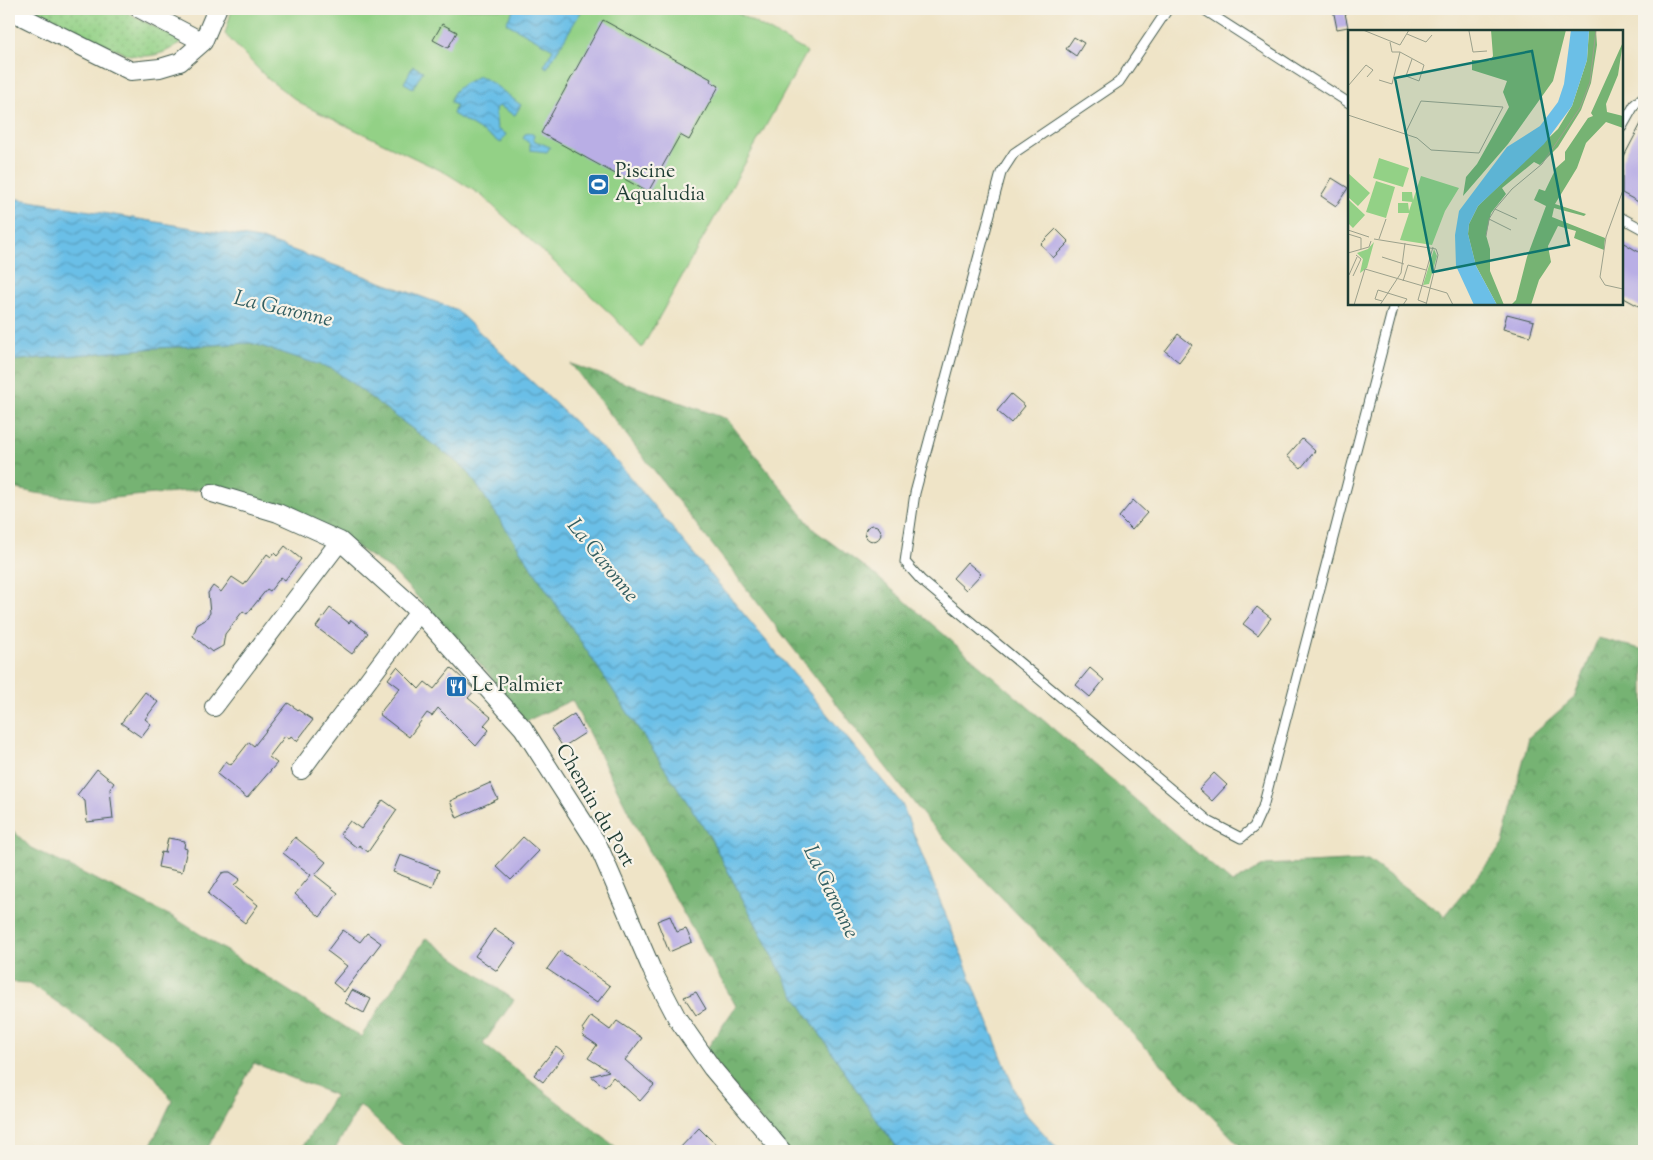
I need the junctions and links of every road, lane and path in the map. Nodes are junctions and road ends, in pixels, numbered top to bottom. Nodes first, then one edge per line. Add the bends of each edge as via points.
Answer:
1 (140, 9) edge
2 (217, 9) edge
3 (1168, 9) edge
4 (1203, 9) edge
5 (9, 10) edge
6 (204, 42) junction
7 (1644, 96) edge
8 (1348, 102) edge
9 (1623, 125) edge
10 (1623, 219) edge
11 (1644, 230) edge
12 (1394, 305) edge
13 (212, 493) dead end
14 (340, 541) junction
15 (419, 612) junction
16 (214, 706) dead end
17 (301, 770) dead end
18 (782, 1151) edge

1 - 6 street
2 - 6 street
3 - 12 lane via 1119,82 1014,153 1001,173 915,493 905,562 921,580 1210,822 1241,838 1254,827 1262,807
4 - 8 lane
5 - 6 street via 131,71 180,62
7 - 9 lane via 1635,104
10 - 11 lane
13 - 14 street, Chemin du Port via 278,513
14 - 15 street, Chemin du Port
14 - 16 street
15 - 17 street
15 - 18 street, Chemin du Port via 523,728 598,845 652,970 677,1018 712,1068

